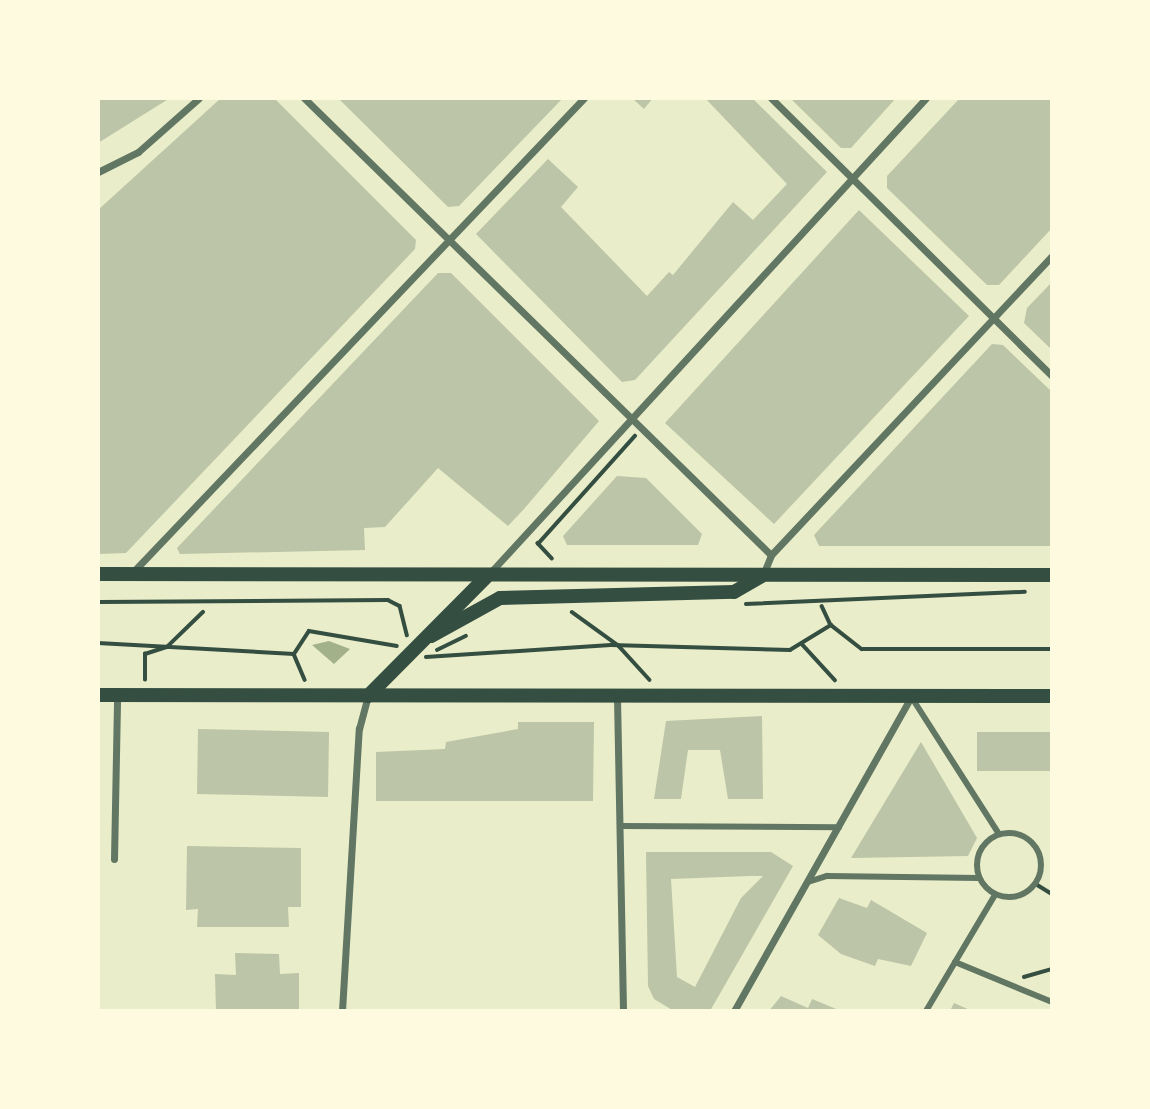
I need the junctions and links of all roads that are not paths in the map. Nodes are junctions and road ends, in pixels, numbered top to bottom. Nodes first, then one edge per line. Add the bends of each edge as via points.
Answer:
1 (199, 98) edge
2 (304, 98) edge
3 (584, 98) edge
4 (771, 98) edge
5 (926, 98) edge
6 (98, 172) edge
7 (853, 178) junction
8 (449, 239) junction
9 (1052, 256) edge
10 (993, 320) junction
11 (1052, 376) edge
12 (634, 419) junction
13 (771, 555) junction
14 (132, 573) junction
15 (98, 574) edge
16 (1052, 575) edge
17 (763, 576) junction
18 (486, 577) junction
19 (431, 636) junction
20 (98, 695) edge
21 (117, 695) junction
22 (368, 696) junction
23 (617, 696) junction
24 (1052, 696) edge
25 (911, 697) junction
26 (621, 826) junction
27 (839, 827) junction
28 (999, 834) junction
29 (114, 859) dead end
30 (1042, 867) junction
31 (1052, 867) edge
32 (979, 878) junction
33 (808, 882) junction
34 (995, 895) junction
35 (955, 962) junction
36 (1052, 1002) edge
37 (625, 1010) edge
38 (342, 1011) edge
39 (734, 1011) edge
40 (926, 1011) edge

1 - 6 street via 138,152
2 - 8 street
3 - 8 street
4 - 7 street
5 - 7 street
7 - 10 street
7 - 12 street
8 - 12 street
8 - 14 street
9 - 10 street
10 - 11 street
10 - 13 street
12 - 13 street
12 - 18 street
13 - 17 street
14 - 15 main road
14 - 18 main road
16 - 17 main road
17 - 18 main road
17 - 19 main road via 734,592 500,598
18 - 19 main road
19 - 22 main road
20 - 21 main road
21 - 22 main road
21 - 29 street
22 - 23 main road
22 - 38 street via 359,729
23 - 25 main road
23 - 26 street
24 - 25 main road
25 - 27 street
25 - 28 street
26 - 27 street
26 - 37 street
27 - 33 street
28 - 30 street via 1029,839
28 - 32 street via 982,847
30 - 31 street
30 - 34 street via 1036,884 1018,897
32 - 33 street via 827,876
32 - 34 street
33 - 39 street
34 - 35 street
35 - 36 street
35 - 40 street

